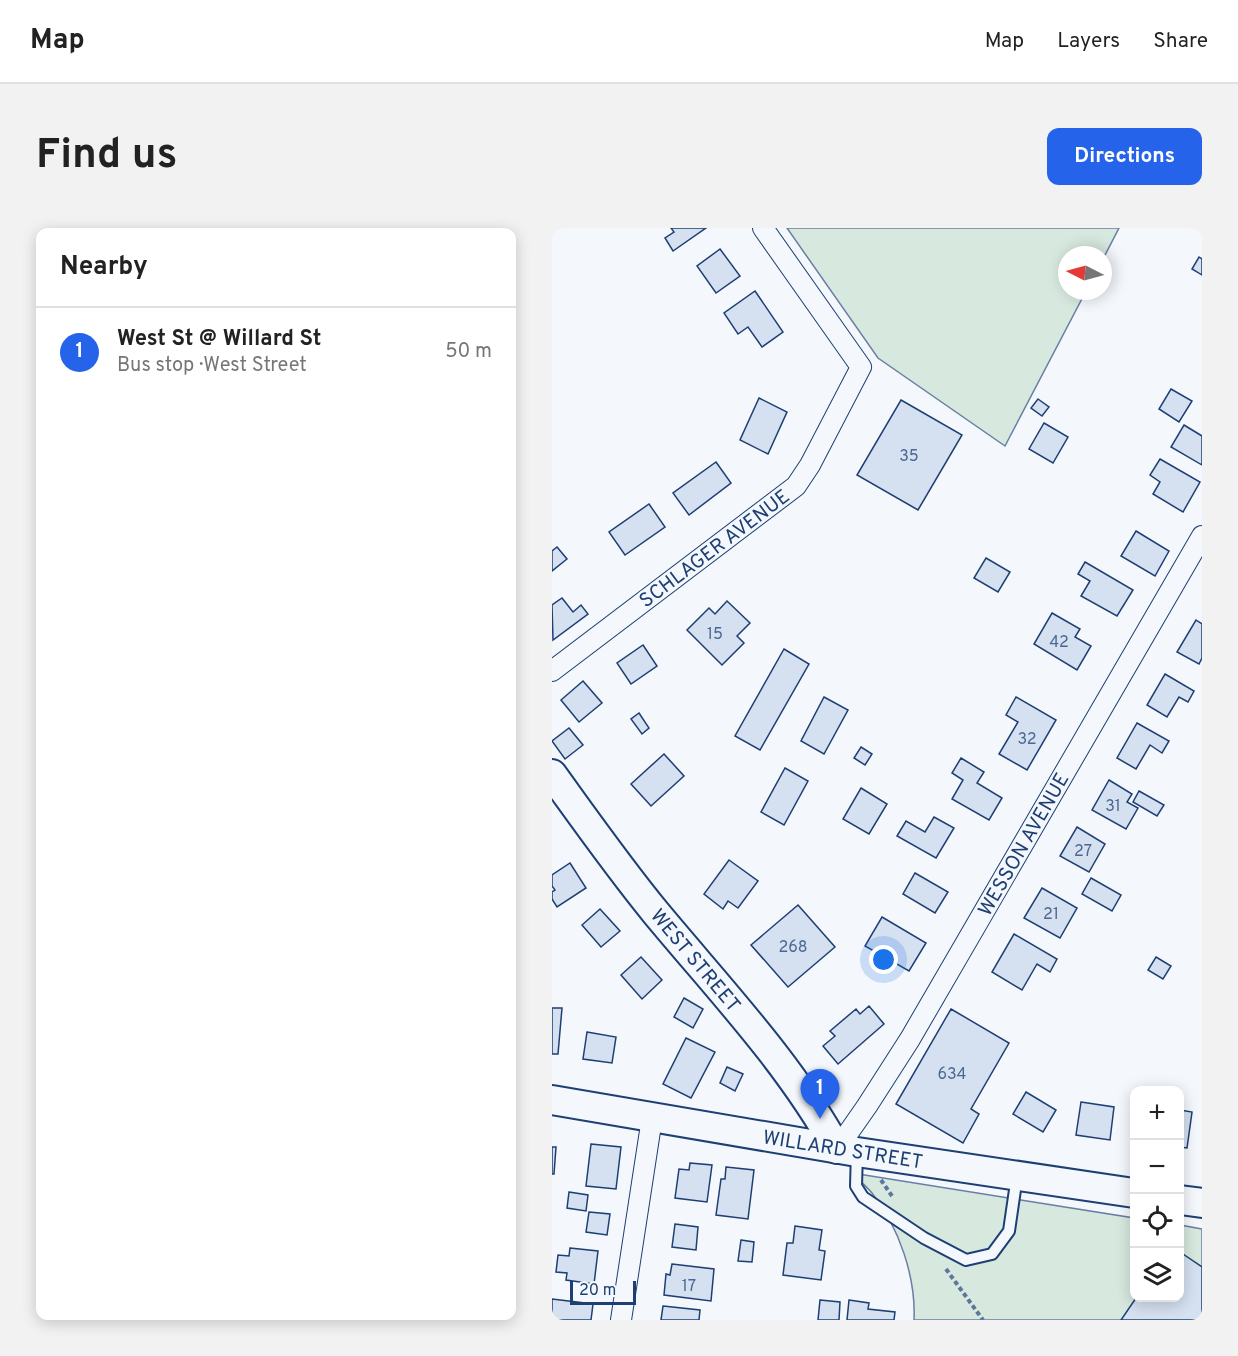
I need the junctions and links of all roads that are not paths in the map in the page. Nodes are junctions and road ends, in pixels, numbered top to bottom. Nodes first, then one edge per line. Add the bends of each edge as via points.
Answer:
1 (763, 228) edge
2 (1202, 536) edge
3 (552, 671) edge
4 (552, 774) edge
5 (552, 1100) edge
6 (652, 1118) junction
7 (847, 1150) junction
8 (1017, 1176) junction
9 (1130, 1192) edge
10 (1184, 1201) edge
11 (1202, 1203) edge
12 (621, 1320) edge

1 - 3 street, SCHLAGER AVENUE via 861,367 796,486
2 - 7 street, WESSON AVENUE via 900,1056 863,1112
4 - 7 main road, WEST STREET via 635,887 783,1064
5 - 6 main road, WILLARD STREET
6 - 7 main road, WILLARD STREET
6 - 12 street
7 - 8 main road, WILLARD STREET
7 - 8 lane via 856,1186 863,1197 924,1238 966,1260 992,1254 1009,1231
8 - 9 main road, WILLARD STREET
10 - 11 main road

